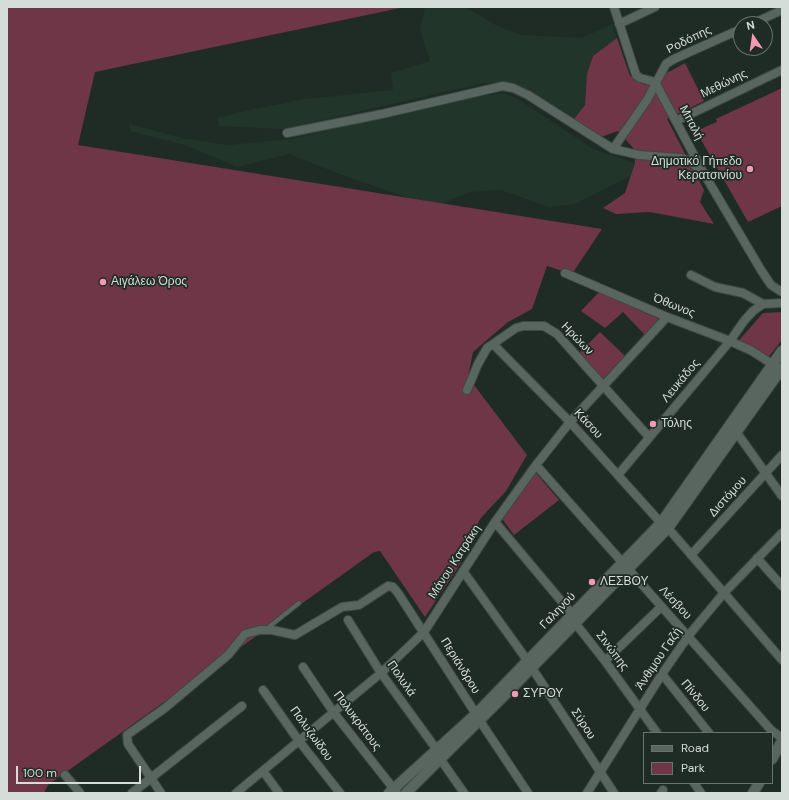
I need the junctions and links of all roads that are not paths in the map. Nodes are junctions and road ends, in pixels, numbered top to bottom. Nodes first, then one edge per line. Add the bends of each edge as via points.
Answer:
1 (614, 7) edge
2 (656, 7) edge
3 (782, 10) edge
4 (769, 16) edge
5 (619, 24) junction
6 (733, 33) edge
7 (782, 70) edge
8 (655, 82) junction
9 (676, 121) junction
10 (287, 133) dead end
11 (613, 149) junction
12 (703, 172) junction
13 (565, 273) dead end
14 (691, 274) dead end
15 (782, 292) edge
16 (782, 303) edge
17 (763, 304) junction
18 (667, 317) junction
19 (730, 341) junction
20 (493, 344) junction
21 (782, 351) edge
22 (777, 366) edge
23 (605, 386) junction
24 (467, 390) dead end
25 (570, 422) junction
26 (736, 433) junction
27 (649, 437) junction
28 (782, 455) edge
29 (536, 465) junction
30 (765, 474) junction
31 (618, 475) junction
32 (782, 496) edge
33 (495, 522) junction
34 (664, 526) junction
35 (782, 533) edge
36 (691, 555) junction
37 (757, 558) junction
38 (625, 566) junction
39 (463, 571) junction
40 (782, 586) edge
41 (723, 594) junction
42 (299, 603) dead end
43 (661, 607) junction
44 (348, 620) dead end
45 (574, 620) junction
46 (264, 630) junction
47 (424, 632) junction
48 (689, 636) junction
49 (782, 660) edge
50 (605, 661) junction
51 (530, 664) junction
52 (303, 667) dead end
53 (382, 673) junction
54 (662, 674) junction
55 (263, 690) dead end
56 (242, 706) dead end
57 (640, 709) junction
58 (334, 713) junction
59 (478, 718) junction
60 (656, 732) edge
61 (708, 732) edge
62 (782, 738) edge
63 (299, 741) junction
64 (782, 741) edge
65 (437, 750) junction
66 (773, 757) edge
67 (441, 760) junction
68 (263, 771) junction
69 (600, 772) junction
70 (65, 775) dead end
71 (152, 778) junction
72 (695, 784) edge
73 (393, 791) edge
74 (80, 793) edge
75 (132, 793) edge
76 (161, 793) edge
77 (236, 793) edge
78 (279, 793) edge
79 (340, 793) edge
80 (406, 793) edge
81 (464, 793) edge
82 (528, 793) edge
83 (587, 793) edge
84 (614, 793) edge
85 (701, 793) edge

1 - 5 street
2 - 5 street
3 - 4 street
5 - 8 street via 636,75
6 - 8 street, Ροδόπης via 666,64
7 - 9 street, Μεθώνης
8 - 9 street, Μπαλή
8 - 11 street, Ροδόπης
9 - 12 street, Μπαλή
10 - 11 street via 503,86 528,95
11 - 12 street via 639,155 688,160
12 - 15 street, Μπαλή via 771,285
13 - 18 street, Όθωνος
14 - 17 street via 715,287 743,292
16 - 17 street
17 - 19 street, Λευκάδος via 753,311
18 - 19 street, Όθωνος
18 - 23 street, Μάνου Κατράκη
19 - 22 street, Όθωνος
19 - 27 street, Λευκάδος
20 - 23 street, Ηρώων via 516,328 544,326 558,334
20 - 24 street, Ηρώων via 482,356
20 - 25 street, Κάσου
21 - 22 street, Γαληνού
22 - 26 street, Γαληνού
22 - 34 street, Γαληνού
23 - 25 street, Μάνου Κατράκη
23 - 27 street, Ηρώων
25 - 29 street, Μάνου Κατράκη
25 - 31 street, Κάσου
26 - 30 street
26 - 34 street, Γαληνού
27 - 31 street, Λευκάδος
28 - 30 street, Διστόμου
29 - 33 street, Μάνου Κατράκη
29 - 38 street, Λέσβου
30 - 32 street
30 - 36 street, Διστόμου
31 - 34 street, Κάσου
33 - 39 street, Μάνου Κατράκη
33 - 45 street, Σινώπης
34 - 36 street, Κάσου
34 - 38 street, Γαληνού
35 - 37 street, Άνθιμου Γαζή
36 - 41 street, Κάσου
37 - 40 street
37 - 41 street, Άνθιμου Γαζή
38 - 43 street, Λέσβου
38 - 45 street, Γαληνού
39 - 47 street, Μάνου Κατράκη
39 - 51 street, Σύρου
41 - 48 street, Άνθιμου Γαζή
41 - 49 street, Κάσου
42 - 46 lane
43 - 48 street, Λέσβου
43 - 50 street
44 - 53 street, Πολυλά
45 - 50 street, Σινώπης
45 - 51 street, Γαληνού
46 - 47 street, Περιάνδρου via 295,635 342,607 359,605 388,586 393,587 398,593
46 - 71 street via 245,634 228,655 165,708 127,735 128,744
47 - 53 street, Μάνου Κατράκη
47 - 59 street, Περιάνδρου
48 - 54 street, Άνθιμου Γαζή
48 - 62 street, Λέσβου via 771,730
50 - 57 street, Σινώπης
51 - 59 street, Γαληνού
51 - 69 street, Σύρου
52 - 58 street, Πολυκράτους
53 - 58 street, Μάνου Κατράκη
53 - 65 street, Πολυλά
54 - 57 street, Άνθιμου Γαζή
54 - 61 street, Πίνδου
55 - 63 street, Πολυζωίδου
56 - 71 street
57 - 60 street, Σινώπης
57 - 69 street, Άνθιμου Γαζή
58 - 63 street, Μάνου Κατράκη
58 - 73 street, Πολυκράτους
59 - 65 street, Γαληνού
59 - 67 street, Γαληνού
59 - 82 street, Περιάνδρου
63 - 68 street, Μάνου Κατράκη
63 - 79 street, Πολυζωίδου
64 - 66 street
65 - 73 street, Γαληνού
67 - 80 street, Γαληνού
67 - 81 street
68 - 77 street, Μάνου Κατράκη
68 - 78 street
69 - 83 street, Άνθιμου Γαζή
69 - 84 street, Σύρου
70 - 74 street
71 - 75 street
71 - 76 street
72 - 85 street

